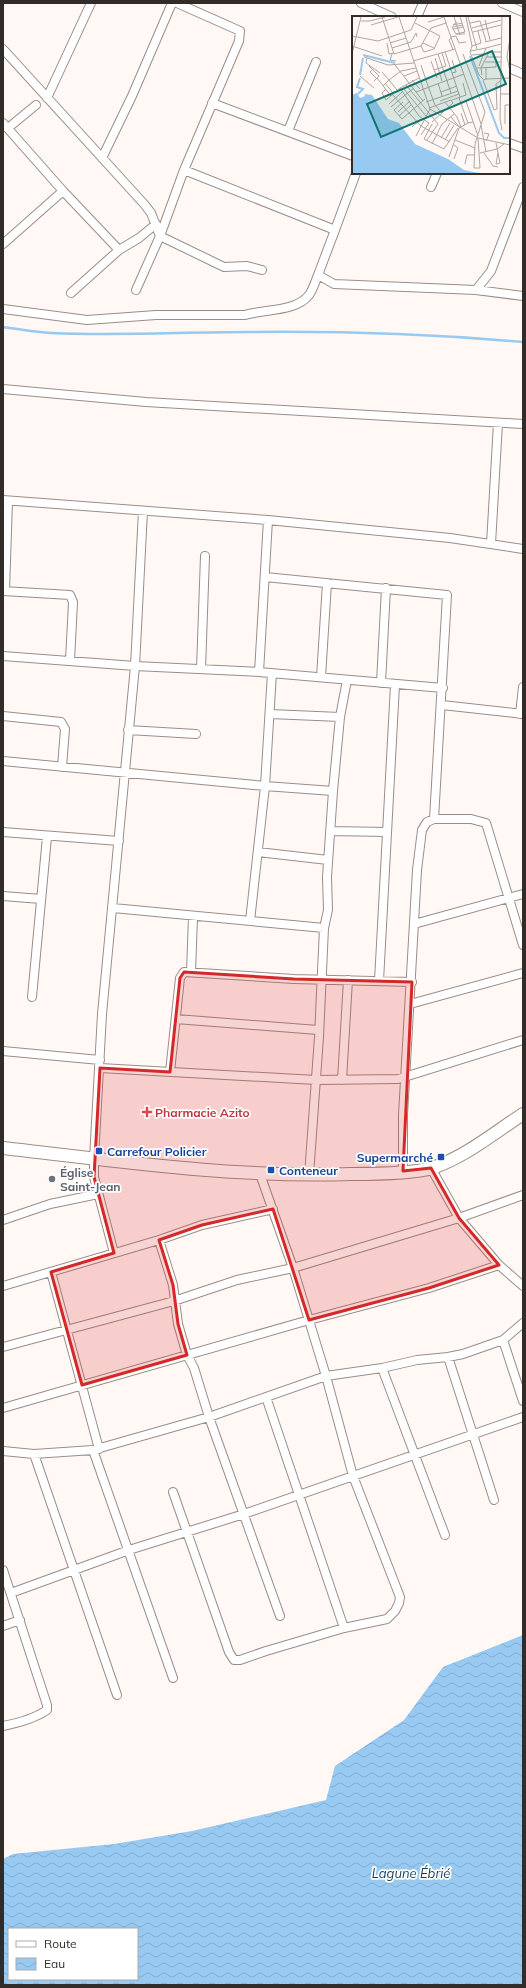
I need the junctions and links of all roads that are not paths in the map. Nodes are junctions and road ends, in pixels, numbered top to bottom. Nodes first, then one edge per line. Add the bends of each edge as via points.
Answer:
1 (91, 3) edge
2 (172, 3) edge
3 (177, 3) edge
4 (361, 3) edge
5 (423, 3) edge
6 (502, 3) edge
7 (523, 12) edge
8 (390, 16) edge
9 (417, 16) edge
10 (3, 49) edge
11 (316, 62) dead end
12 (510, 68) edge
13 (523, 74) edge
14 (47, 98) junction
15 (212, 103) junction
16 (36, 105) dead end
17 (6, 126) edge
18 (288, 132) junction
19 (510, 143) edge
20 (523, 148) edge
21 (352, 156) edge
22 (102, 158) junction
23 (184, 170) junction
24 (356, 174) edge
25 (437, 174) edge
26 (431, 187) dead end
27 (523, 187) edge
28 (63, 192) junction
29 (156, 224) junction
30 (335, 230) junction
31 (160, 236) junction
32 (3, 244) edge
33 (120, 250) junction
34 (262, 270) dead end
35 (318, 275) junction
36 (136, 290) dead end
37 (476, 290) junction
38 (71, 293) dead end
39 (523, 296) edge
40 (3, 309) edge
41 (3, 389) edge
42 (498, 423) junction
43 (523, 424) edge
44 (6, 501) edge
45 (143, 511) junction
46 (268, 520) junction
47 (491, 544) junction
48 (523, 549) edge
49 (205, 556) dead end
50 (265, 577) junction
51 (327, 583) junction
52 (386, 588) junction
53 (4, 591) edge
54 (3, 656) edge
55 (70, 661) junction
56 (135, 666) junction
57 (201, 669) junction
58 (259, 672) junction
59 (272, 673) junction
60 (321, 677) junction
61 (347, 680) junction
62 (381, 683) junction
63 (395, 684) junction
64 (523, 687) edge
65 (443, 688) junction
66 (442, 705) junction
67 (270, 714) junction
68 (521, 714) edge
69 (3, 716) edge
70 (340, 717) junction
71 (128, 730) junction
72 (196, 734) dead end
73 (3, 761) edge
74 (62, 767) junction
75 (124, 773) junction
76 (265, 786) junction
77 (333, 791) junction
78 (434, 819) junction
79 (330, 831) junction
80 (3, 832) edge
81 (386, 832) junction
82 (47, 837) junction
83 (119, 841) junction
84 (258, 852) junction
85 (328, 860) junction
86 (523, 894) edge
87 (3, 896) edge
88 (41, 899) junction
89 (510, 899) junction
90 (113, 908) junction
91 (194, 917) junction
92 (250, 921) junction
93 (414, 924) junction
94 (324, 928) junction
95 (523, 945) edge
96 (191, 972) junction
97 (523, 974) edge
98 (321, 979) junction
99 (348, 980) junction
100 (379, 981) junction
101 (412, 982) junction
102 (32, 997) dead end
103 (410, 1004) junction
104 (176, 1019) junction
105 (318, 1030) junction
106 (523, 1040) edge
107 (3, 1051) edge
108 (100, 1064) junction
109 (170, 1072) junction
110 (407, 1077) junction
111 (316, 1080) junction
112 (342, 1080) junction
113 (523, 1114) edge
114 (3, 1148) edge
115 (94, 1159) junction
116 (431, 1168) junction
117 (403, 1171) junction
118 (260, 1174) junction
119 (309, 1176) junction
120 (98, 1194) junction
121 (523, 1195) edge
122 (273, 1209) junction
123 (459, 1218) junction
124 (3, 1220) edge
125 (159, 1240) junction
126 (114, 1253) junction
127 (499, 1265) junction
128 (293, 1268) junction
129 (51, 1272) junction
130 (3, 1286) edge
131 (523, 1286) edge
132 (174, 1301) junction
133 (309, 1320) junction
134 (523, 1323) edge
135 (66, 1329) junction
136 (503, 1340) junction
137 (3, 1347) edge
138 (187, 1355) junction
139 (448, 1358) junction
140 (382, 1368) junction
141 (326, 1376) junction
142 (82, 1385) junction
143 (266, 1397) junction
144 (523, 1401) edge
145 (3, 1408) edge
146 (209, 1417) junction
147 (523, 1417) edge
148 (472, 1434) junction
149 (96, 1449) junction
150 (3, 1450) edge
151 (34, 1454) junction
152 (414, 1456) junction
153 (353, 1476) junction
154 (173, 1492) dead end
155 (299, 1495) junction
156 (494, 1500) dead end
157 (244, 1514) junction
158 (187, 1532) junction
159 (445, 1535) dead end
160 (129, 1550) junction
161 (74, 1570) junction
162 (3, 1572) edge
163 (11, 1593) junction
164 (280, 1616) dead end
165 (20, 1620) junction
166 (3, 1626) edge
167 (344, 1628) junction
168 (173, 1678) dead end
169 (117, 1695) dead end
170 (3, 1726) edge

1 - 14 street
2 - 22 street
3 - 15 street via 240,31 239,41
4 - 8 street
5 - 9 street
6 - 7 street
10 - 14 street
11 - 18 street
12 - 13 street
14 - 22 street
15 - 18 street
15 - 23 street
16 - 17 street
17 - 28 street
18 - 21 street
19 - 20 street
22 - 29 street via 145,205
23 - 30 street
23 - 31 street
24 - 30 street
25 - 26 street
27 - 37 street via 491,271
28 - 32 street
28 - 33 street
29 - 31 street
29 - 33 street
30 - 35 street
31 - 34 street via 224,266 247,266
31 - 36 street
33 - 38 street
35 - 37 street via 334,284
35 - 40 street via 310,295 303,302 245,315 156,315 87,320
37 - 39 street
41 - 42 street via 146,402
42 - 43 street
42 - 47 street
44 - 45 street
44 - 53 street
45 - 46 street
45 - 56 street
46 - 47 street
46 - 50 street
47 - 48 street
49 - 57 street
50 - 51 street
50 - 58 street
51 - 52 street
51 - 60 street
52 - 62 street
52 - 65 street via 447,595
53 - 55 street via 70,595 73,602
54 - 55 street
55 - 56 street
56 - 57 street
56 - 71 street
57 - 58 street
58 - 59 street
59 - 60 street
59 - 67 street
60 - 61 street
61 - 62 street
61 - 70 street
62 - 63 street
63 - 65 street
63 - 81 street
64 - 68 street
65 - 66 street
66 - 68 street
66 - 78 street
67 - 70 street
67 - 76 street
69 - 74 street via 60,722 65,729
70 - 77 street
71 - 72 street
71 - 75 street
73 - 74 street
74 - 75 street
75 - 76 street
75 - 83 street
76 - 77 street
76 - 84 street
77 - 79 street
78 - 89 street via 471,819 486,823
78 - 93 street via 427,822 422,830
79 - 81 street
79 - 85 street
80 - 82 street
81 - 100 street
82 - 83 street
82 - 88 street
83 - 90 street
84 - 85 street
84 - 92 street
85 - 94 street via 328,910
86 - 89 street
87 - 88 street
88 - 102 street
89 - 93 street
89 - 95 street
90 - 91 street
90 - 108 street via 102,1014
91 - 92 street
91 - 96 street
92 - 94 street
93 - 101 street
94 - 98 street
96 - 98 street
96 - 104 street via 184,972 180,978
97 - 103 street
98 - 99 street
98 - 105 street
99 - 100 street
99 - 112 street
100 - 101 street
101 - 103 street
103 - 110 street
104 - 105 street
104 - 109 street
105 - 111 street
106 - 110 street
107 - 108 street
108 - 109 street
108 - 115 street
109 - 111 street
110 - 112 street
110 - 117 street via 403,1115
111 - 112 street
111 - 119 street
113 - 116 street via 468,1151
114 - 115 street
115 - 118 street
115 - 120 street via 94,1177
116 - 117 street
116 - 123 street
117 - 119 street
118 - 119 street
118 - 122 street
120 - 124 street via 50,1204
120 - 126 street
121 - 123 street
122 - 125 street via 202,1225
122 - 128 street
123 - 127 street
123 - 128 street
125 - 126 street
125 - 132 street via 173,1285
126 - 129 street
127 - 131 street
127 - 133 street via 429,1288
128 - 132 street via 237,1280
128 - 133 street
129 - 130 street
129 - 135 street
132 - 135 street
132 - 138 street
133 - 138 street
133 - 141 street
134 - 136 street
135 - 137 street
135 - 142 street
136 - 139 street
136 - 144 street
138 - 142 street
138 - 146 street via 194,1368
139 - 140 street via 417,1360
139 - 148 street
140 - 141 street
140 - 152 street
141 - 143 street
141 - 153 street
142 - 145 street
142 - 149 street
143 - 146 street
143 - 155 street
146 - 149 street
146 - 157 street
147 - 148 street
148 - 152 street
148 - 156 street
149 - 151 street
149 - 160 street
150 - 151 street
151 - 161 street
152 - 153 street
152 - 159 street
153 - 155 street
153 - 167 street via 400,1597 395,1611 387,1619
154 - 158 street
155 - 157 street
155 - 167 street
157 - 158 street
157 - 164 street
158 - 160 street
158 - 167 street via 234,1660
160 - 161 street
160 - 168 street
161 - 163 street
161 - 169 street
162 - 163 street
163 - 165 street
165 - 166 street
165 - 170 street via 47,1710 21,1722

